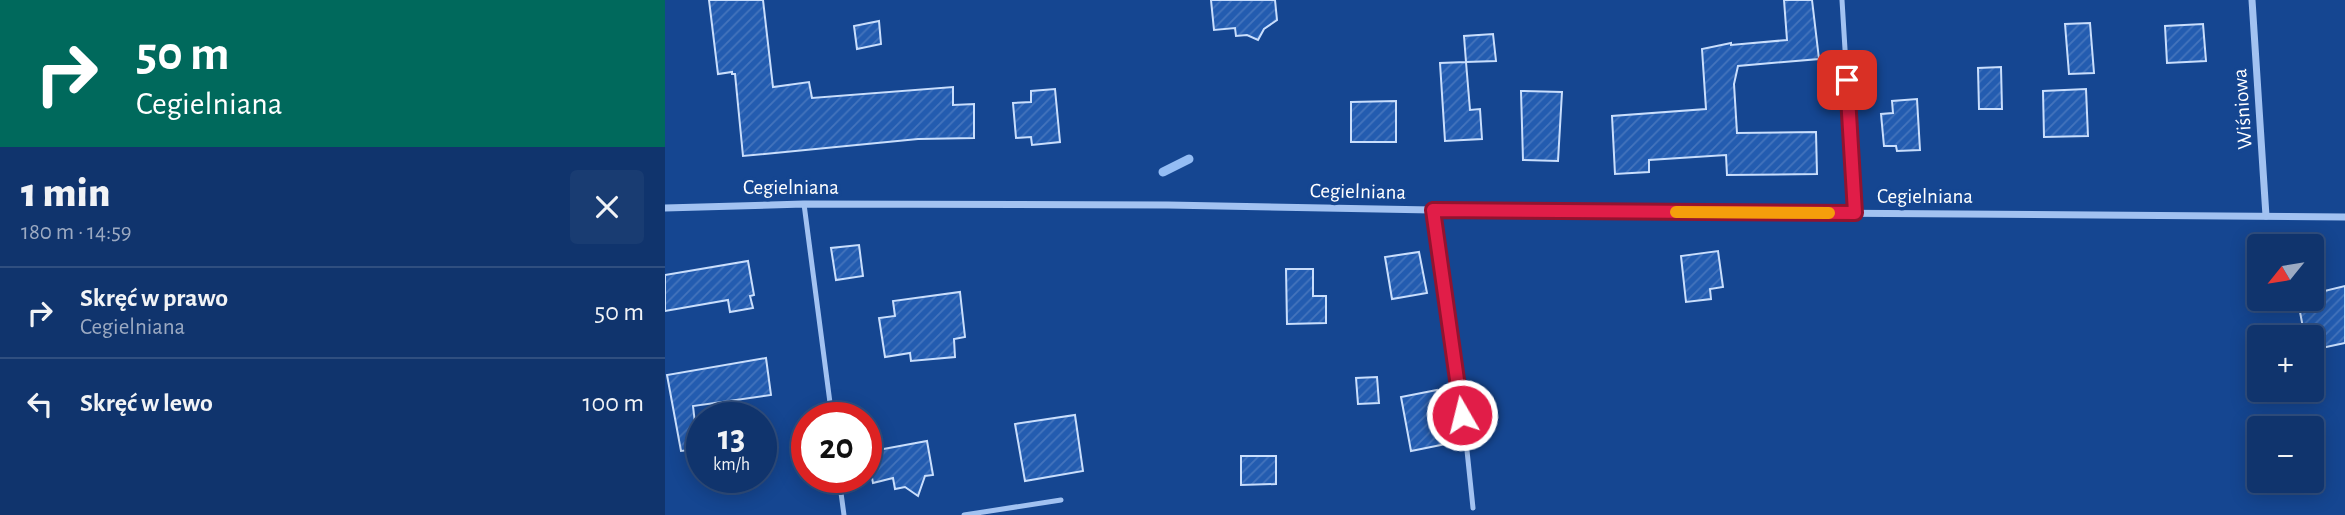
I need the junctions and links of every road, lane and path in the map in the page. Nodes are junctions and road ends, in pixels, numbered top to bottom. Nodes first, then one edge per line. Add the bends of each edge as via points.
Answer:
1 (1842, 0) edge
2 (2252, 0) edge
3 (804, 204) junction
4 (665, 208) edge
5 (1433, 210) junction
6 (1855, 213) junction
7 (2266, 216) junction
8 (2345, 217) edge
9 (829, 402) edge
10 (841, 493) edge
11 (1061, 500) dead end
12 (1473, 508) dead end
13 (844, 515) edge
14 (964, 515) edge

1 - 6 lane
2 - 7 street, Wiśniowa
3 - 4 street, Cegielniana
3 - 5 street, Cegielniana
3 - 9 lane
5 - 6 street, Cegielniana
5 - 12 lane
6 - 7 street, Cegielniana
7 - 8 street, Cegielniana
10 - 13 lane
11 - 14 lane

